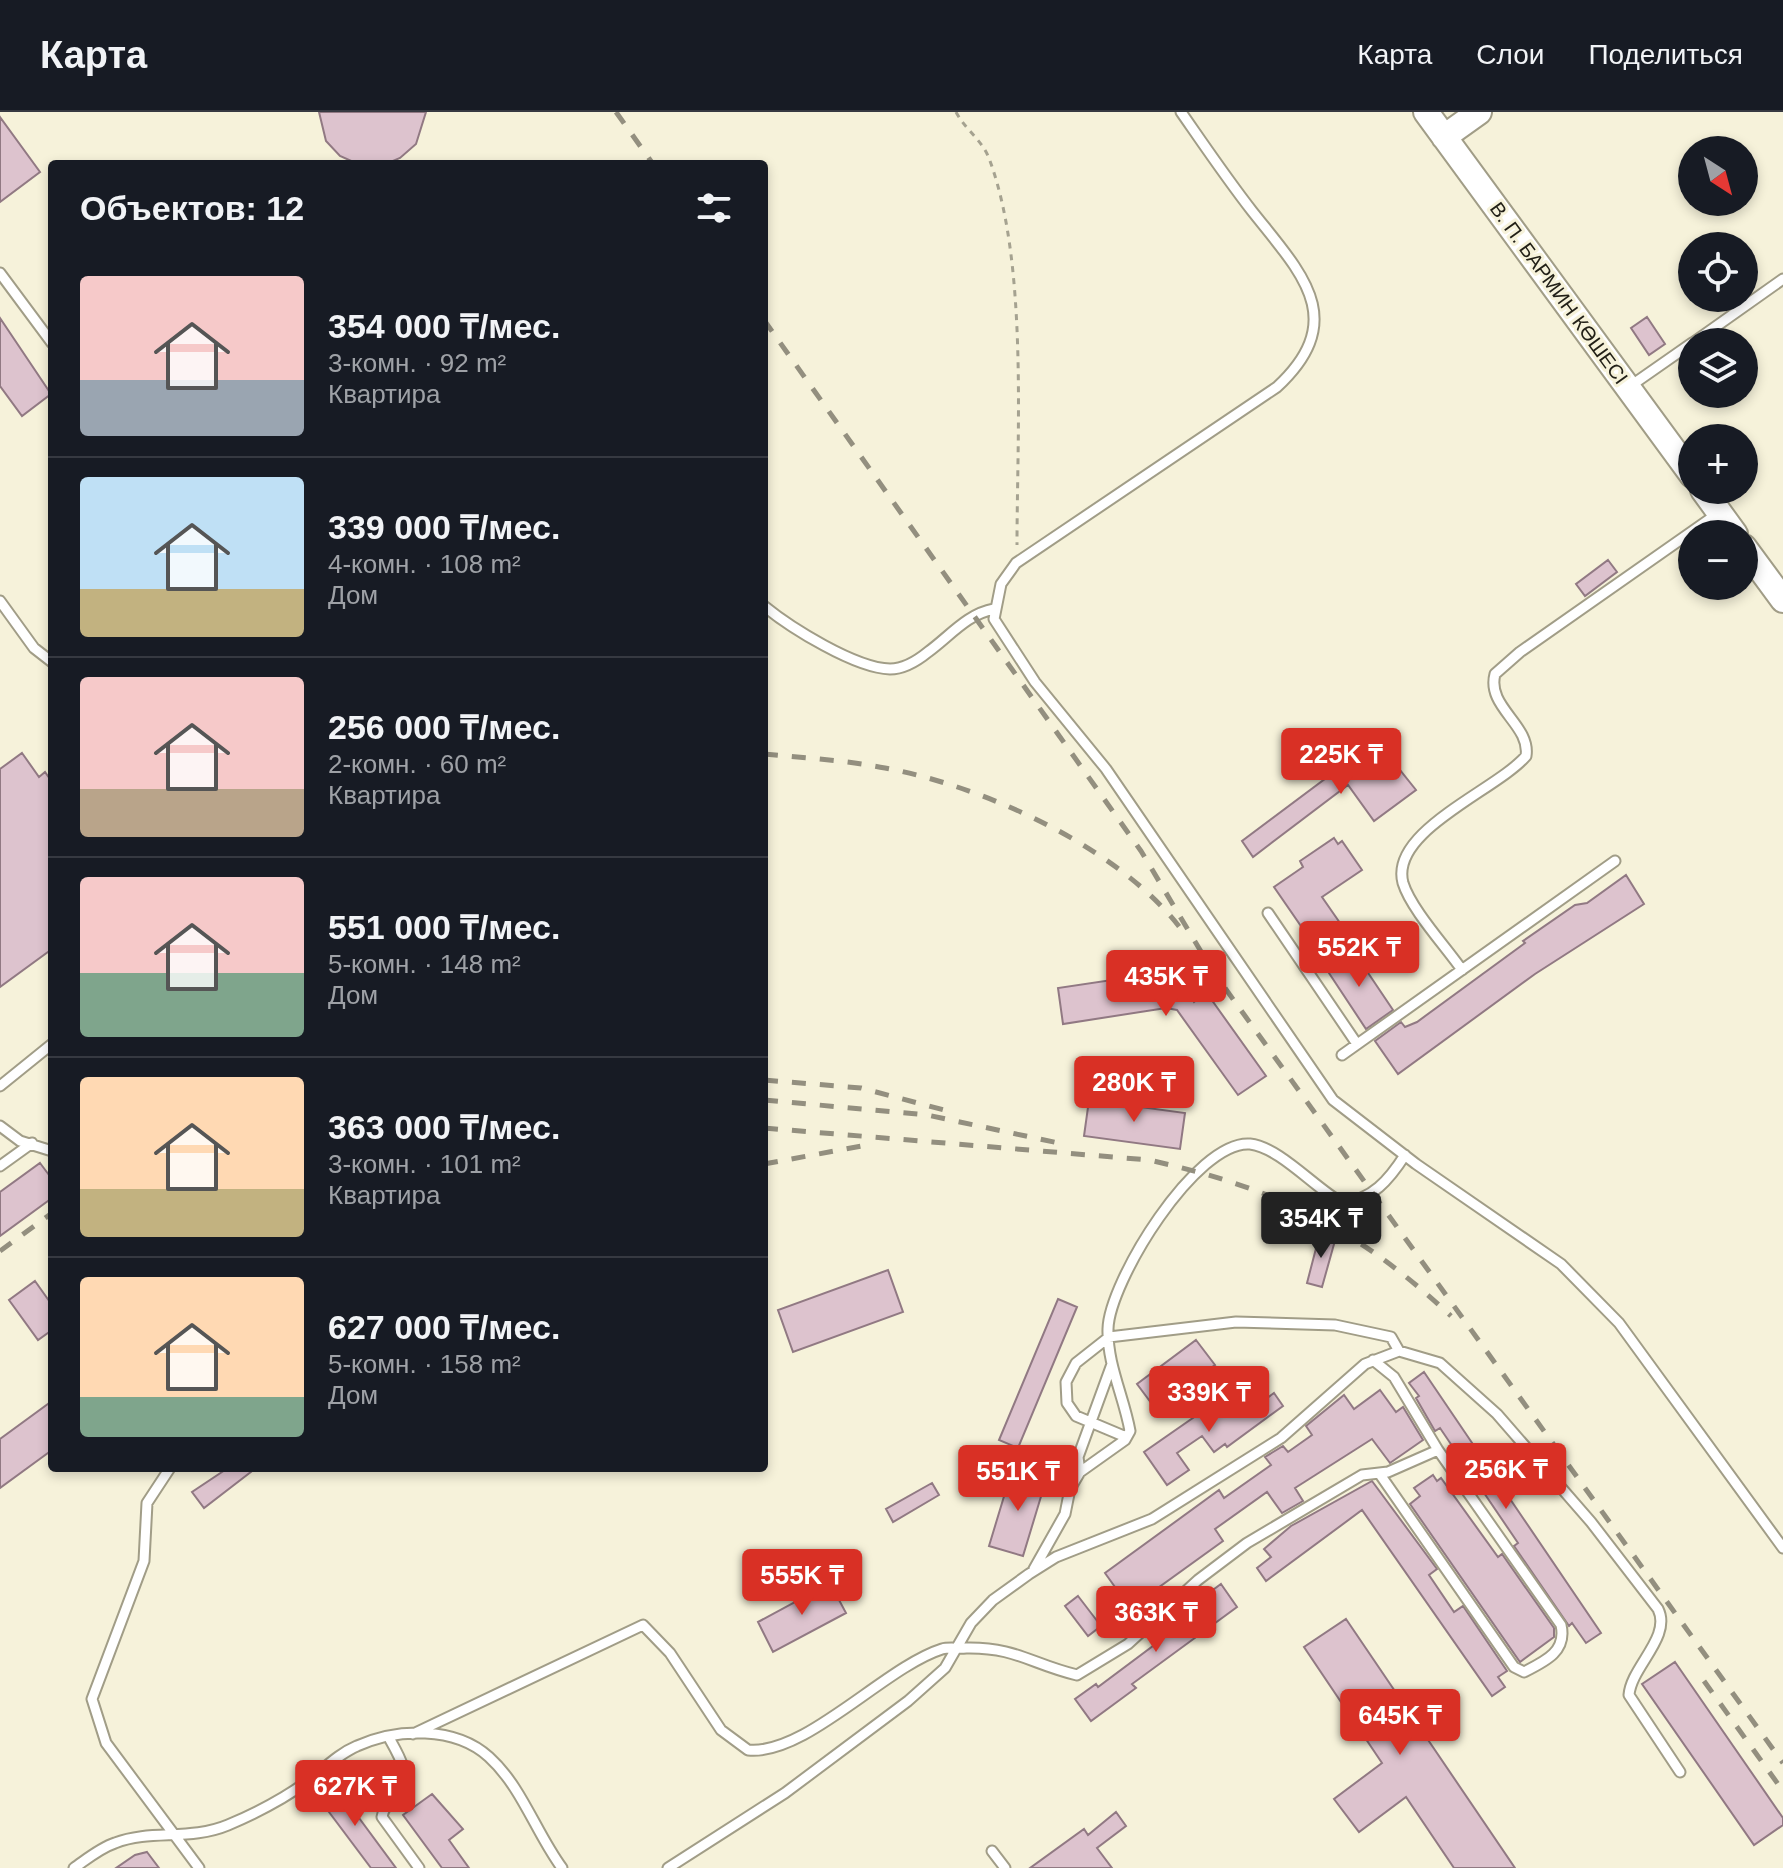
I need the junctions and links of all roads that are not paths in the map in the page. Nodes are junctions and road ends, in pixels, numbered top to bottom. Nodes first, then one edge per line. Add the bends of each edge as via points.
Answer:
1 (1181, 112) edge
2 (1426, 112) edge
3 (1479, 112) edge
4 (1444, 137) junction
5 (0, 273) edge
6 (1783, 279) edge
7 (1714, 328) edge
8 (48, 338) edge
9 (1678, 354) edge
10 (1629, 388) junction
11 (1678, 456) edge
12 (1713, 504) edge
13 (1719, 512) junction
14 (1725, 520) edge
15 (1758, 566) edge
16 (1783, 600) edge
17 (0, 601) edge
18 (768, 608) edge
19 (994, 609) junction
20 (48, 659) edge
21 (1615, 861) dead end
22 (1268, 913) dead end
23 (1462, 970) junction
24 (1357, 1044) junction
25 (48, 1047) edge
26 (1342, 1055) dead end
27 (0, 1086) edge
28 (0, 1126) edge
29 (32, 1143) junction
30 (48, 1149) edge
31 (1405, 1155) junction
32 (0, 1166) edge
33 (1109, 1337) junction
34 (1399, 1351) junction
35 (1373, 1360) junction
36 (1112, 1364) junction
37 (1089, 1422) junction
38 (1126, 1437) junction
39 (1438, 1450) junction
40 (167, 1472) edge
41 (1080, 1472) junction
42 (1379, 1473) junction
43 (1783, 1548) edge
44 (1033, 1572) junction
45 (954, 1649) junction
46 (413, 1734) junction
47 (388, 1736) junction
48 (1680, 1772) dead end
49 (176, 1837) junction
50 (992, 1851) dead end
51 (74, 1868) edge
52 (199, 1868) edge
53 (419, 1868) edge
54 (562, 1868) edge
55 (668, 1868) edge
56 (1005, 1868) edge

1 - 19 lane via 1312,294 1310,344 1277,387 1016,563 1001,584
2 - 4 street, В. П. БАРМИН КӨШЕСІ
3 - 4 street
4 - 10 street, В. П. БАРМИН КӨШЕСІ
5 - 8 lane
6 - 7 lane
9 - 10 lane
10 - 11 street, В. П. БАРМИН КӨШЕСІ
12 - 13 street
13 - 14 street
13 - 23 lane via 1495,674 1495,695 1524,740 1526,756 1416,838 1401,869 1408,893
15 - 16 street
17 - 20 lane
18 - 19 lane via 831,647 888,669 905,667 973,615
19 - 31 lane via 1003,638 1106,769 1321,1085
21 - 23 lane
22 - 24 lane
23 - 24 lane
24 - 26 lane
25 - 27 lane
28 - 29 lane
29 - 30 lane
29 - 32 lane
31 - 33 lane via 1373,1193 1342,1203 1258,1146 1229,1148 1196,1171 1170,1203 1114,1297
31 - 43 lane via 1561,1264 1608,1312
33 - 34 lane via 1236,1322 1335,1325 1391,1337
33 - 36 lane
33 - 37 lane via 1076,1363 1066,1382 1067,1403
34 - 35 lane
34 - 48 lane via 1440,1363 1497,1414 1658,1609 1657,1636 1629,1695
35 - 39 lane via 1394,1377
35 - 44 lane via 1281,1438 1219,1478 1152,1519 1056,1557
36 - 37 lane
36 - 38 lane via 1130,1431
37 - 38 lane
37 - 41 lane via 1078,1457
38 - 41 lane
39 - 42 lane
39 - 42 lane via 1561,1625 1564,1639 1559,1649 1524,1672 1506,1657
40 - 49 lane via 147,1503 144,1561 92,1699 106,1743
41 - 44 lane via 1065,1514
42 - 45 lane via 1362,1475 1247,1543 1090,1671 1077,1675 1043,1667 999,1647
44 - 45 lane via 993,1600
45 - 46 lane via 944,1648 920,1660 781,1745 758,1751 739,1746 721,1730 670,1653 643,1625
45 - 55 lane via 945,1668 908,1701 785,1793
46 - 47 lane
46 - 54 lane via 451,1736 488,1755 514,1785
47 - 49 lane via 334,1758 306,1782 232,1824 203,1835
47 - 53 lane via 405,1774 382,1817
49 - 51 lane via 116,1842
49 - 52 lane
50 - 56 lane

